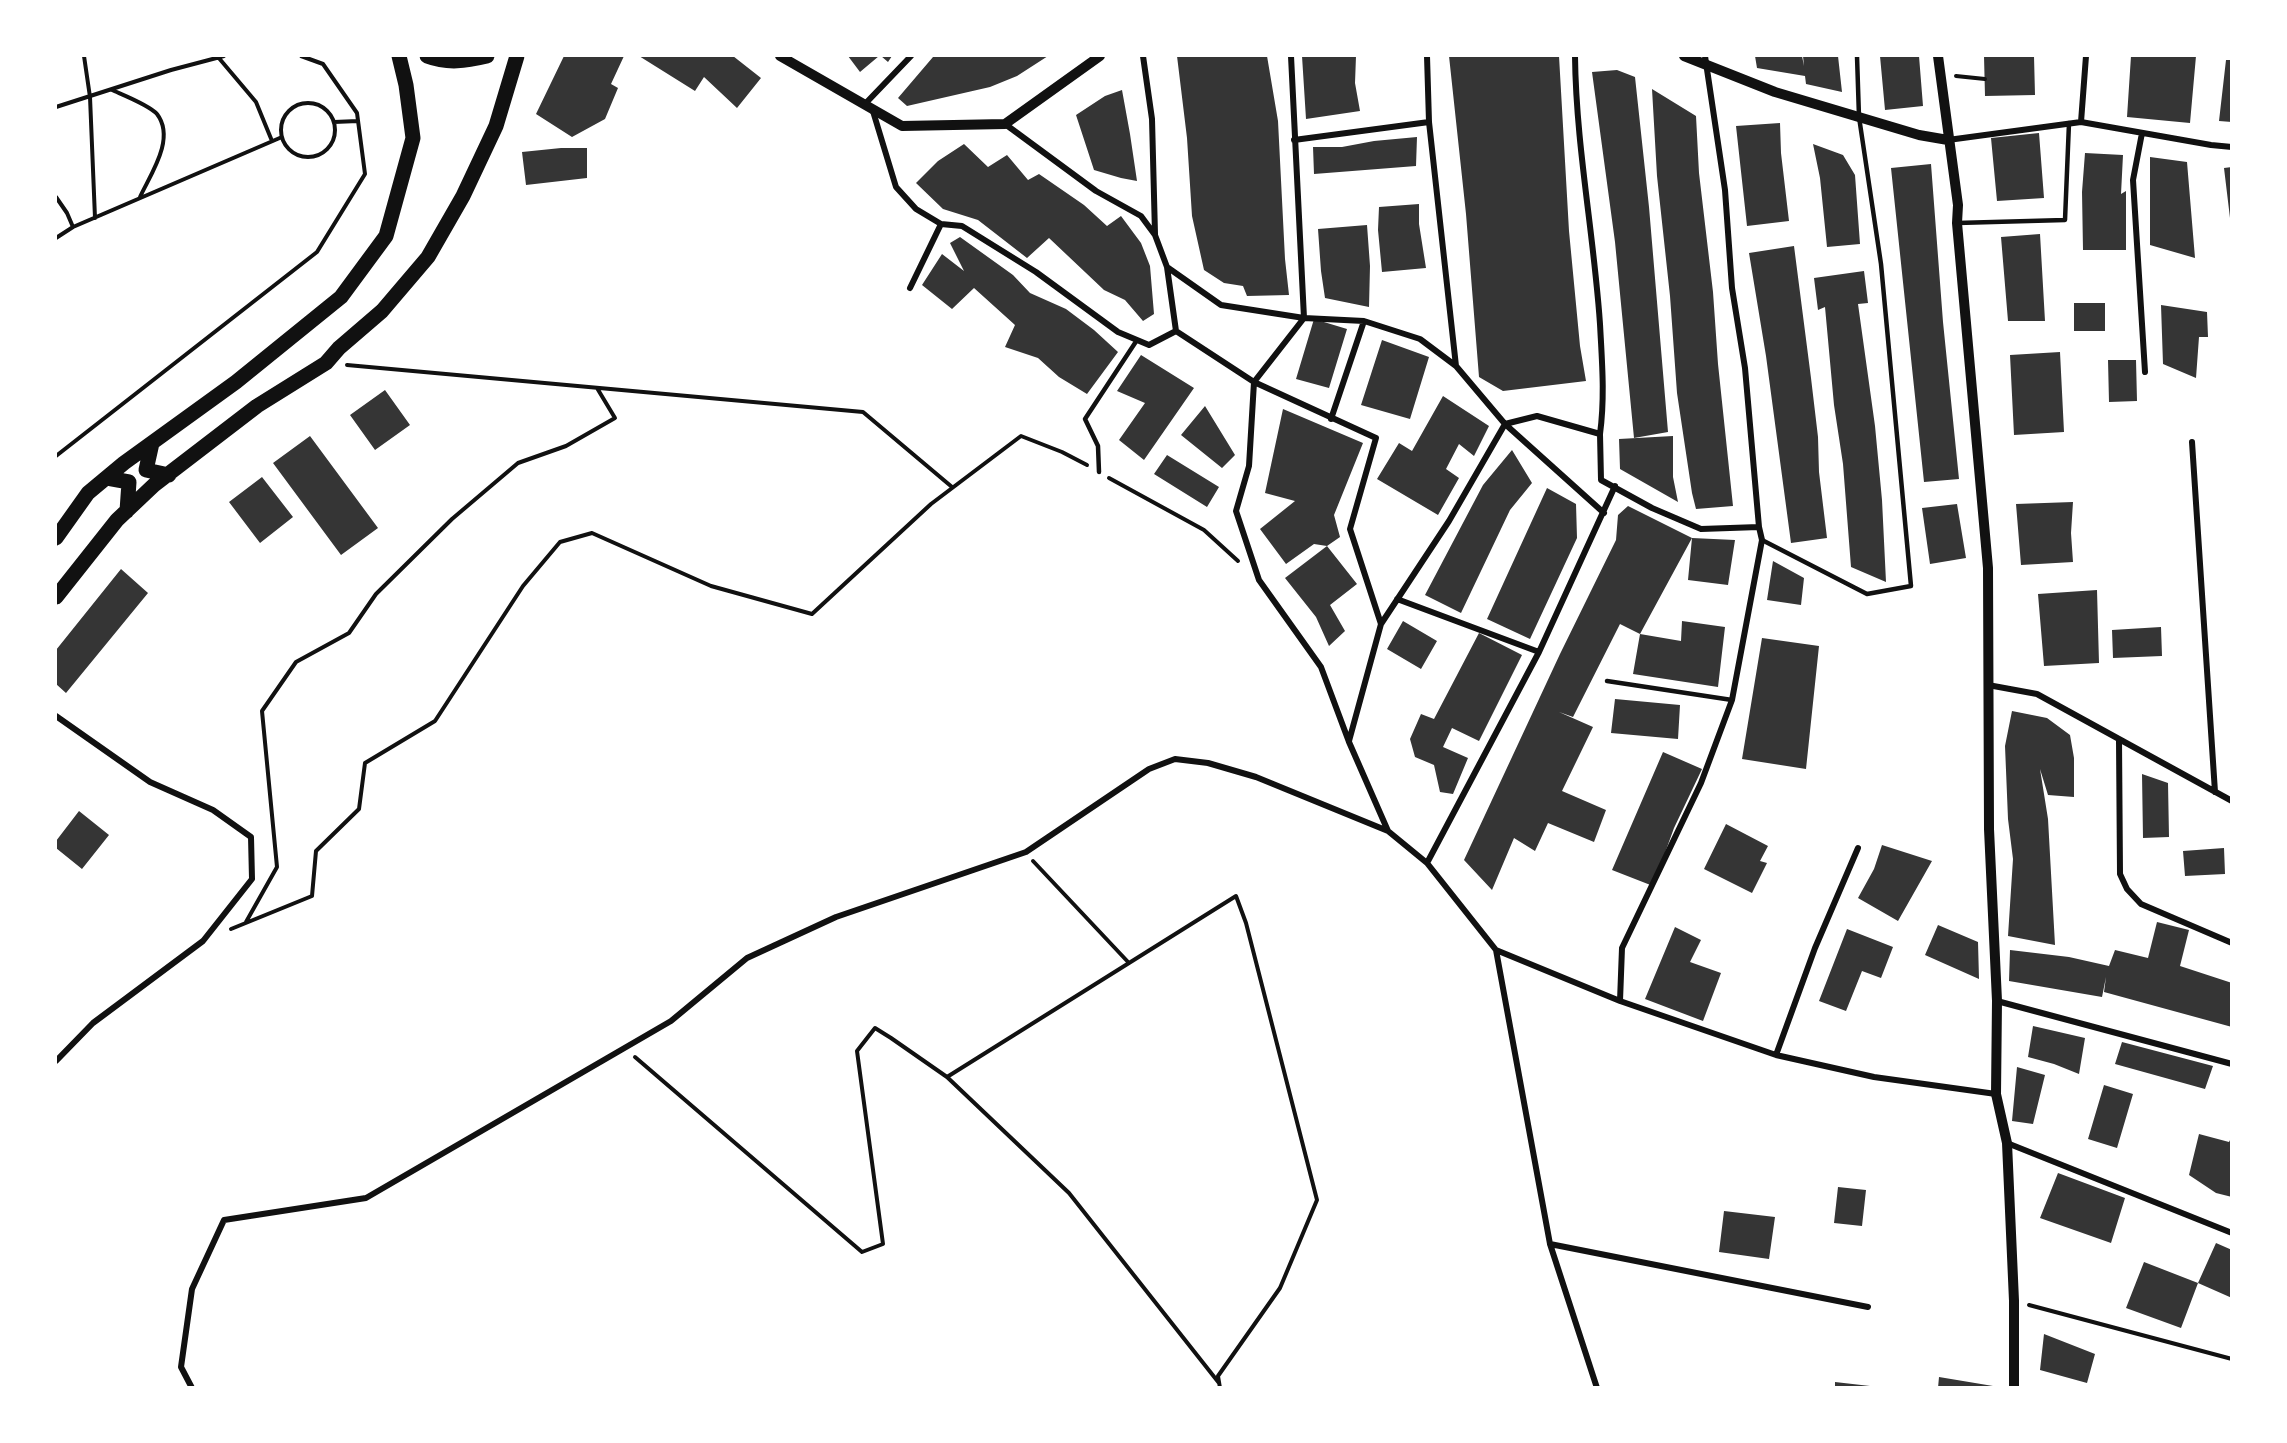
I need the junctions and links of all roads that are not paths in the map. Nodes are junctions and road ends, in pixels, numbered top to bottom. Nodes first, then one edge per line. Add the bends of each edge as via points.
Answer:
1 (399, 56) edge
2 (427, 56) edge
3 (487, 56) edge
4 (517, 56) edge
5 (780, 56) edge
6 (911, 56) edge
7 (1100, 56) edge
8 (1143, 56) edge
9 (1291, 56) edge
10 (1427, 56) edge
11 (1575, 56) edge
12 (1684, 56) edge
13 (1857, 56) edge
14 (1938, 56) edge
15 (2086, 56) edge
16 (1705, 60) edge
17 (868, 107) junction
18 (1859, 117) junction
19 (1429, 122) junction
20 (2081, 122) junction
21 (2069, 123) junction
22 (1005, 124) junction
23 (2142, 133) junction
24 (1294, 140) junction
25 (1948, 140) junction
26 (2232, 147) edge
27 (1957, 223) junction
28 (941, 224) junction
29 (1155, 235) junction
30 (1167, 267) junction
31 (910, 288) dead end
32 (1304, 318) junction
33 (1364, 321) junction
34 (1176, 331) junction
35 (1137, 340) junction
36 (1456, 366) junction
37 (2145, 372) dead end
38 (1254, 382) junction
39 (1331, 419) junction
40 (1504, 424) junction
41 (1600, 434) junction
42 (2192, 441) dead end
43 (152, 443) junction
44 (1099, 472) road end
45 (169, 475) junction
46 (107, 478) junction
47 (1615, 486) junction
48 (127, 511) junction
49 (1604, 513) junction
50 (1759, 527) junction
51 (56, 538) edge
52 (1762, 540) junction
53 (56, 597) edge
54 (1397, 599) junction
55 (1381, 624) junction
56 (1539, 652) junction
57 (1607, 681) dead end
58 (1988, 685) junction
59 (1732, 700) junction
60 (56, 716) edge
61 (2119, 740) junction
62 (1349, 742) junction
63 (2215, 792) junction
64 (2232, 801) edge
65 (1388, 831) junction
66 (1858, 848) dead end
67 (1427, 863) junction
68 (2232, 943) edge
69 (1496, 950) junction
70 (1620, 1001) junction
71 (1998, 1001) junction
72 (1776, 1055) junction
73 (56, 1061) edge
74 (2232, 1064) edge
75 (1996, 1094) junction
76 (2007, 1143) junction
77 (2232, 1233) edge
78 (1550, 1244) junction
79 (1868, 1307) dead end
80 (192, 1388) edge
81 (1597, 1388) edge
82 (2014, 1388) edge

1 - 43 main road via 413,138 386,237 340,297 236,382
2 - 3 main road via 465,62
4 - 45 main road via 496,126 428,257 382,310 326,363 257,406
5 - 17 street
6 - 17 street
7 - 22 street
8 - 29 street via 1152,119
9 - 24 street
10 - 19 street
11 - 41 street via 1576,101 1604,377
12 - 16 street
13 - 18 lane
14 - 25 street
15 - 20 street
16 - 18 street via 1775,92
16 - 50 street via 1725,190
17 - 22 street via 903,126
17 - 28 street via 896,187 916,209
18 - 25 street
18 - 52 lane via 1881,264 1911,586 1867,594
19 - 24 street
19 - 36 street
20 - 21 street
20 - 23 street
21 - 25 street
21 - 27 lane via 2065,219
22 - 29 street via 1096,191 1141,216
23 - 26 street
23 - 37 street via 2133,180
24 - 32 street
25 - 27 street
27 - 58 street via 1988,568
28 - 31 street
28 - 35 street via 962,226 1036,272 1118,332
29 - 30 street
30 - 32 street via 1221,305
30 - 34 street
32 - 33 street
32 - 38 street
33 - 36 street via 1420,339
33 - 39 street
34 - 35 street via 1149,345
34 - 38 street
35 - 44 lane via 1085,419 1098,446
36 - 40 street
38 - 39 street
38 - 62 street via 1249,466 1236,511 1259,580 1321,667
39 - 55 street via 1376,438 1350,529
40 - 41 street via 1537,416
40 - 49 street
40 - 54 street via 1449,521
41 - 47 street via 1601,480
42 - 63 street
43 - 45 main road via 146,470
43 - 46 main road
45 - 48 main road
46 - 48 main road via 129,482
46 - 51 main road via 88,493
47 - 49 street
47 - 50 street via 1652,508 1701,529
48 - 53 main road
49 - 56 street
50 - 52 street
52 - 59 street
54 - 55 street
54 - 56 street
55 - 62 street
56 - 67 street
57 - 59 lane
58 - 61 street via 2037,694
58 - 71 street via 1989,829
59 - 70 street via 1701,783 1622,948
60 - 73 street via 150,782 213,810 251,837 252,879 203,941 93,1023
61 - 63 street
61 - 68 street via 2120,874 2127,889 2140,904
62 - 65 street
63 - 64 street
65 - 67 street
65 - 80 street via 1257,777 1208,763 1175,759 1149,769 1026,852 836,917 747,958 671,1021 366,1198 224,1220 192,1289 181,1366
66 - 72 street via 1815,948
67 - 69 street
69 - 70 street
69 - 78 street
70 - 72 street
71 - 74 street
71 - 75 street
72 - 75 street via 1874,1077
75 - 76 street
76 - 77 street
76 - 82 street
78 - 79 street
78 - 81 street

